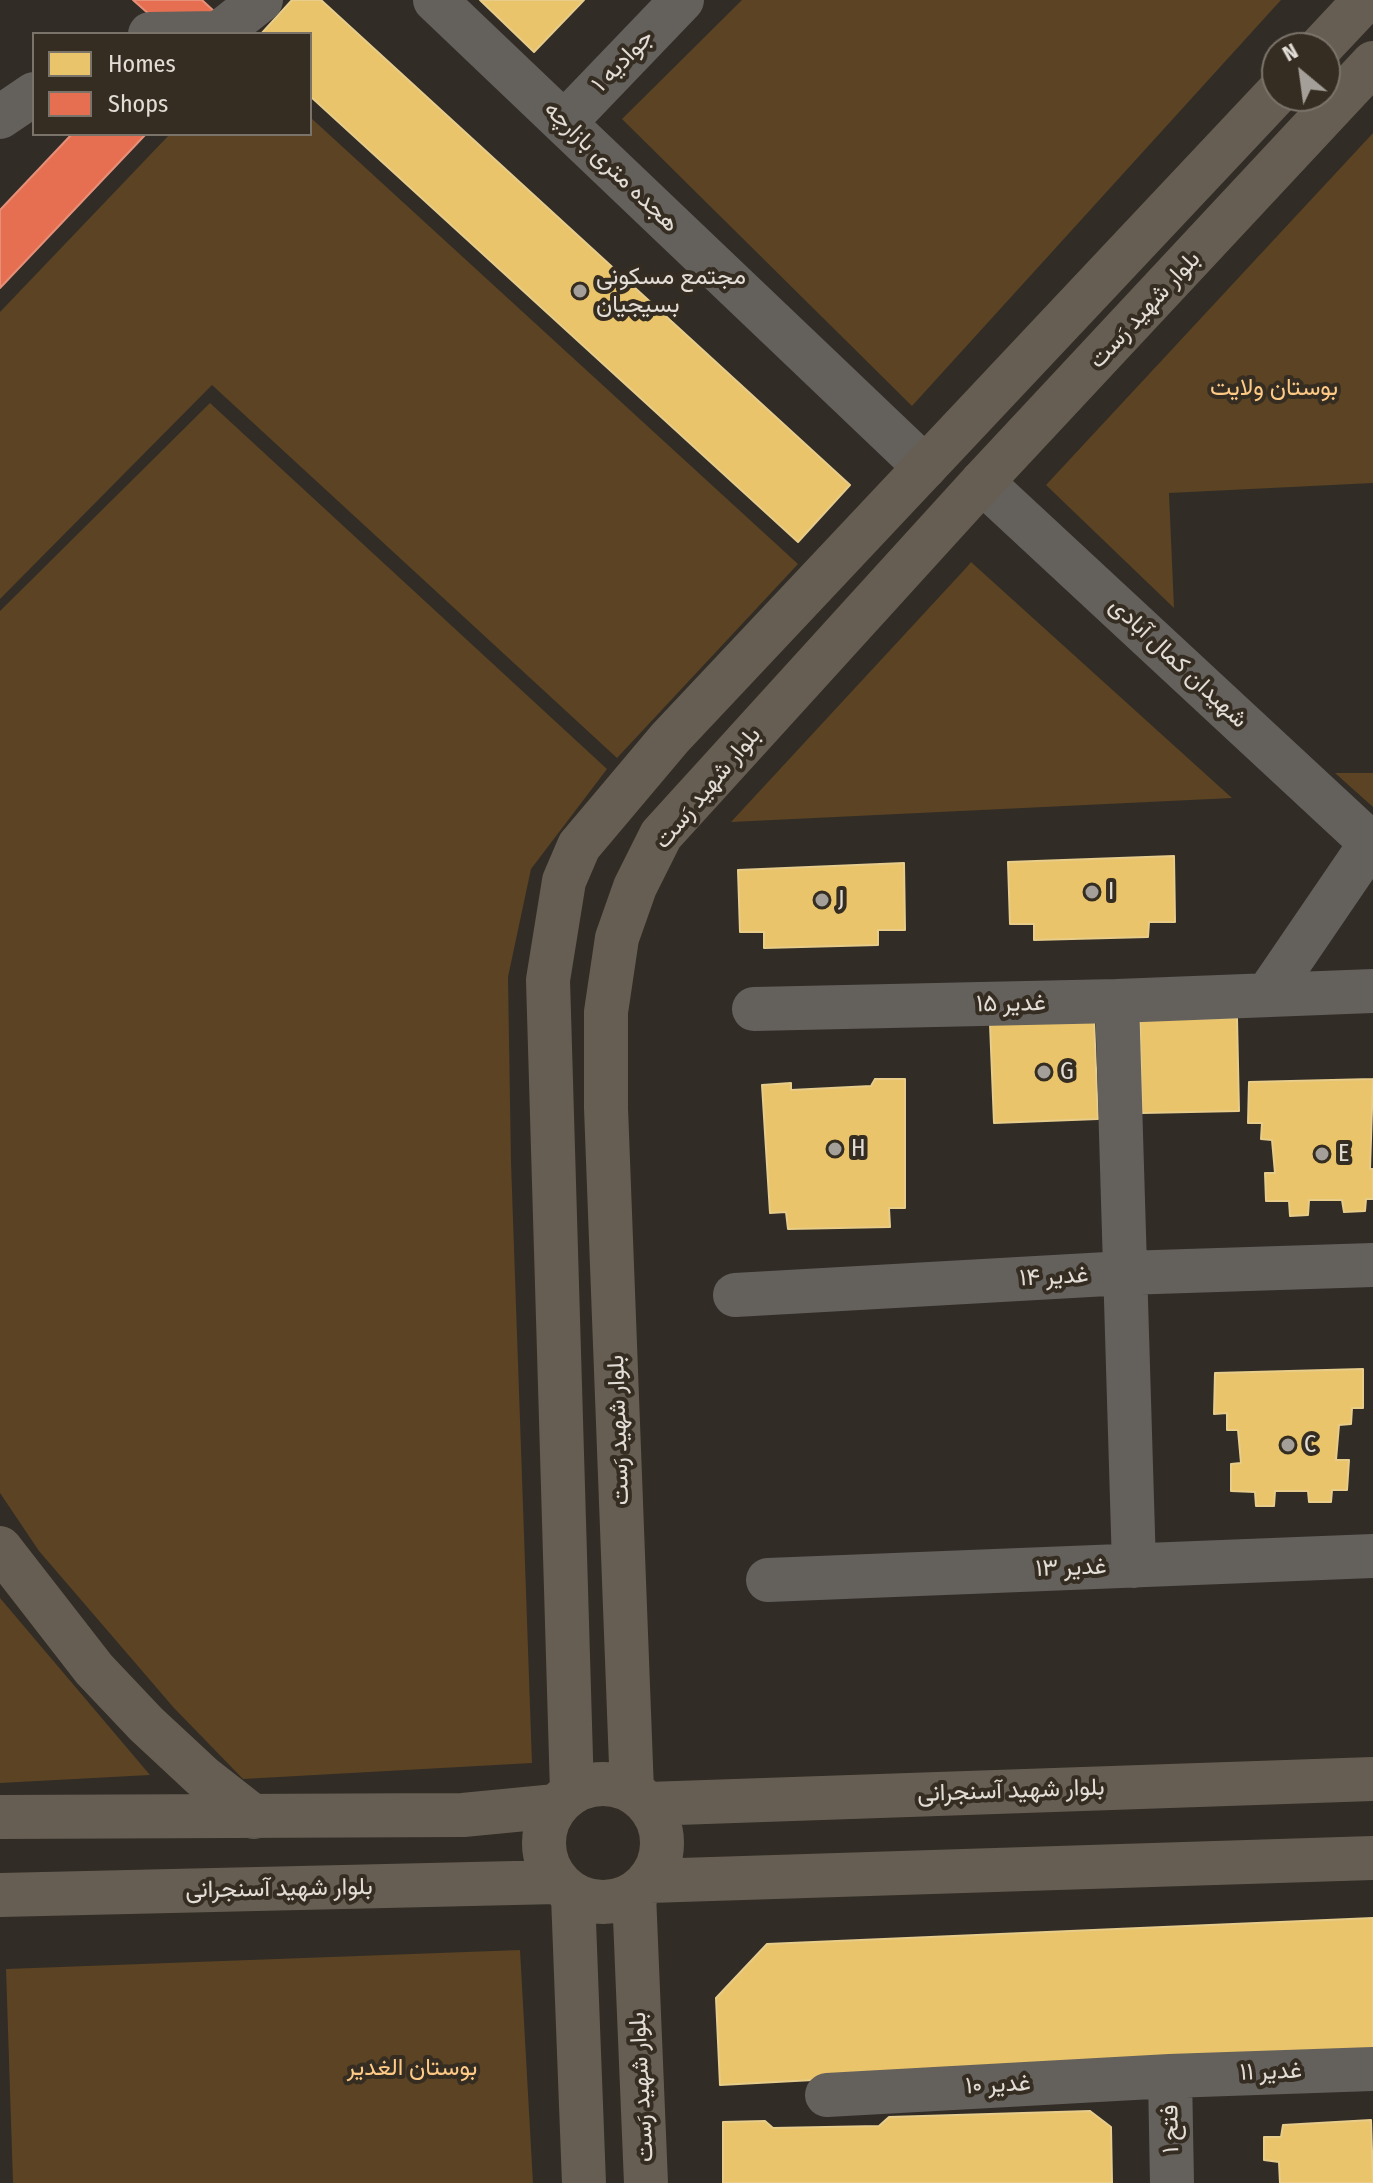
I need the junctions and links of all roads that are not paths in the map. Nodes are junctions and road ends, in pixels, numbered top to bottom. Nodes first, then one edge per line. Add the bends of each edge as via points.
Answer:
1 (261, 0) edge
2 (435, 0) edge
3 (682, 0) edge
4 (1365, 0) edge
5 (220, 32) edge
6 (1335, 32) edge
7 (1373, 63) edge
8 (32, 95) edge
9 (1261, 110) edge
10 (0, 117) edge
11 (564, 123) junction
12 (925, 467) junction
13 (982, 482) junction
14 (1372, 844) edge
15 (550, 965) junction
16 (612, 971) junction
17 (1373, 991) edge
18 (1268, 994) junction
19 (1117, 1001) junction
20 (754, 1009) dead end
21 (1373, 1265) edge
22 (1125, 1273) junction
23 (735, 1295) dead end
24 (0, 1548) edge
25 (1373, 1556) edge
26 (1134, 1566) junction
27 (768, 1580) dead end
28 (1373, 1779) edge
29 (640, 1797) junction
30 (564, 1799) junction
31 (463, 1815) junction
32 (0, 1817) edge
33 (254, 1817) junction
34 (1373, 1858) edge
35 (488, 1884) junction
36 (641, 1888) junction
37 (565, 1889) junction
38 (0, 1895) edge
39 (1373, 2069) edge
40 (1170, 2076) junction
41 (827, 2095) dead end
42 (584, 2183) edge
43 (646, 2183) edge
44 (1172, 2183) edge

1 - 5 street
2 - 11 street, هجده متری بازارچه
3 - 11 street, جوادیه ۱
4 - 6 main road
7 - 13 main road, بلوار شهید رَست
8 - 10 street
9 - 12 main road
11 - 12 street, هجده متری بازارچه
12 - 15 main road via 670,738 579,846 564,881
13 - 14 street, شهیدان کمال آبادی
13 - 16 main road, بلوار شهید رَست via 661,835 621,925
14 - 18 street
15 - 16 main road
15 - 30 main road
16 - 29 main road, بلوار شهید رَست via 606,1012 606,1108
17 - 18 street, غدیر ۱۵
18 - 19 street, غدیر ۱۵
19 - 20 street, غدیر ۱۵
19 - 22 street
21 - 22 street, غدیر ۱۴
22 - 23 street, غدیر ۱۴
22 - 26 street
24 - 33 main road via 94,1669 203,1777
25 - 26 street, غدیر ۱۳
26 - 27 street, غدیر ۱۳
28 - 29 main road, بلوار شهید آسنجرانی
29 - 30 main road via 612,1784 591,1784
29 - 36 main road via 659,1822 663,1842 660,1862
30 - 31 main road
30 - 37 main road via 546,1824 543,1845 547,1865
31 - 33 main road
31 - 35 main road via 494,1825 503,1840 505,1856
32 - 33 main road
34 - 36 main road
35 - 37 main road, بلوار شهید آسنجرانی
35 - 38 main road, بلوار شهید آسنجرانی
36 - 37 main road via 614,1902 593,1902
36 - 43 main road, بلوار شهید رَست
37 - 42 main road
39 - 40 street, غدیر ۱۱
40 - 41 street, غدیر ۱۰
40 - 44 street, فتح ۱

